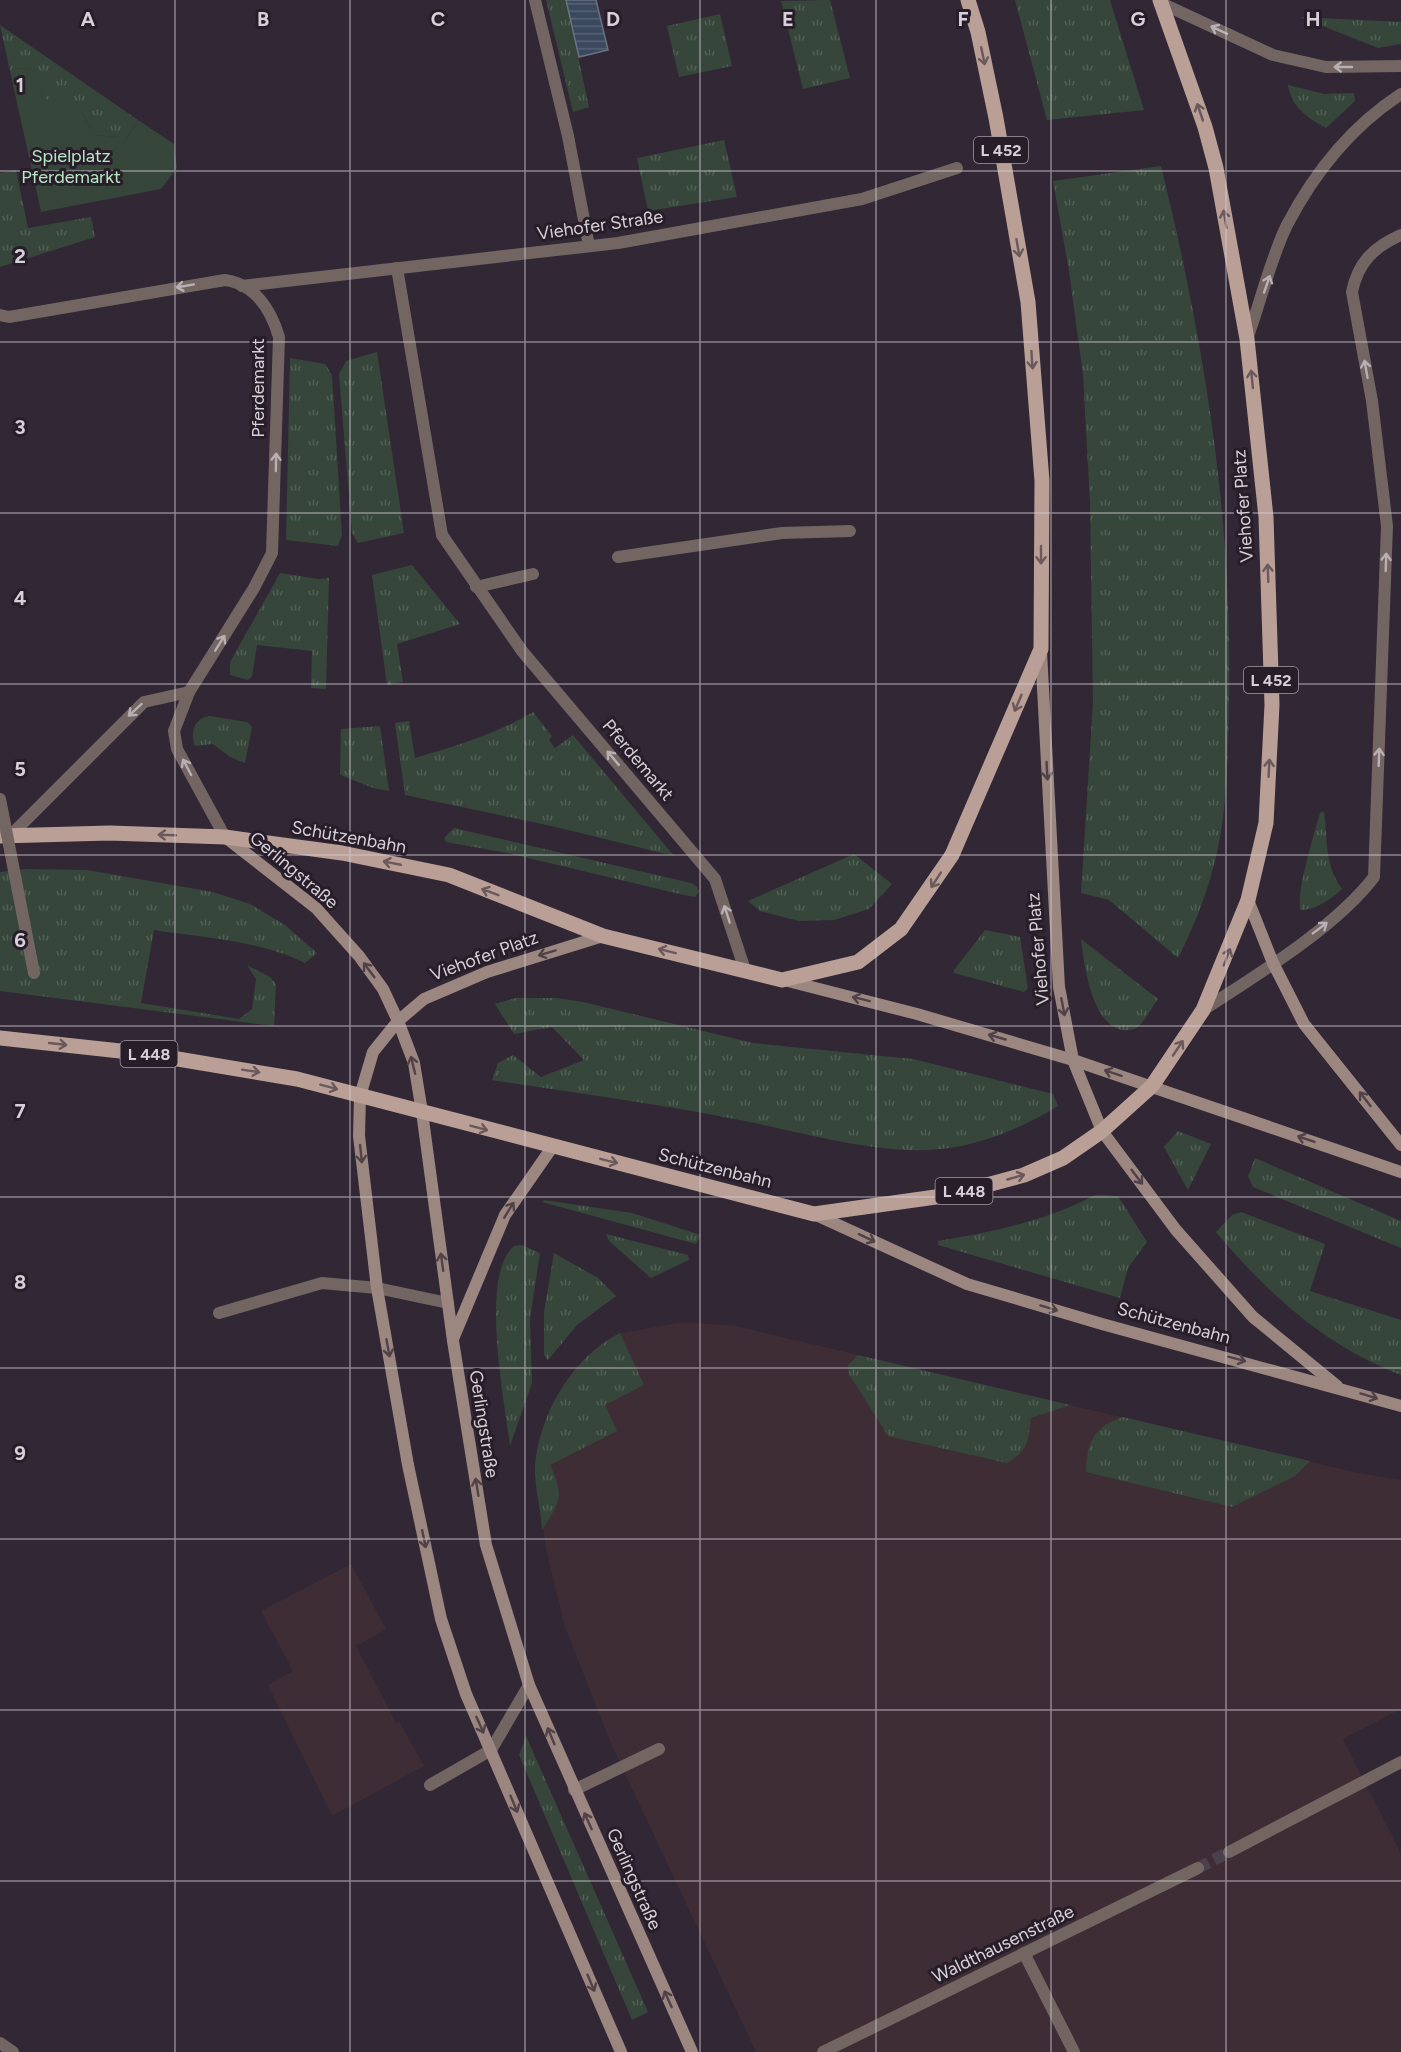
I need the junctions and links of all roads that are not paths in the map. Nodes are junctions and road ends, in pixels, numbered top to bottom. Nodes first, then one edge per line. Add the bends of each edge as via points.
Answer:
1 (534, 0) edge
2 (968, 0) edge
3 (1161, 1) edge
4 (1401, 66) edge
5 (1401, 94) edge
6 (957, 168) dead end
7 (1401, 235) edge
8 (589, 246) junction
9 (397, 268) junction
10 (242, 286) junction
11 (0, 315) edge
12 (1247, 339) junction
13 (850, 531) dead end
14 (618, 557) dead end
15 (533, 574) dead end
16 (476, 587) junction
17 (1041, 649) junction
18 (189, 692) junction
19 (0, 799) edge
20 (6, 835) edge
21 (225, 837) junction
22 (1248, 900) junction
23 (603, 936) junction
24 (1273, 963) junction
25 (745, 970) junction
26 (34, 973) dead end
27 (782, 980) junction
28 (1203, 1010) junction
29 (398, 1021) junction
30 (0, 1038) edge
31 (1073, 1060) junction
32 (1152, 1086) junction
33 (360, 1096) junction
34 (422, 1112) junction
35 (1102, 1131) junction
36 (1401, 1145) edge
37 (553, 1146) junction
38 (1401, 1172) edge
39 (814, 1214) junction
40 (377, 1288) junction
41 (448, 1303) junction
42 (219, 1313) dead end
43 (453, 1341) junction
44 (1337, 1386) junction
45 (1401, 1406) edge
46 (529, 1685) junction
47 (659, 1749) dead end
48 (491, 1750) junction
49 (1401, 1762) edge
50 (430, 1785) dead end
51 (574, 1790) junction
52 (1229, 1852) tunnel mouth
53 (1198, 1869) tunnel mouth
54 (1024, 1953) junction
55 (0, 2043) edge
56 (14, 2052) edge
57 (621, 2052) edge
58 (692, 2052) edge
59 (823, 2052) edge
60 (1074, 2052) edge

1 - 8 street via 568,136
2 -> 17 main road, Viehofer Platz / L 452 via 994,107 1028,302 1042,481
4 -> 3 street via 1326,67 1272,55
12 -> 3 main road, Viehofer Platz / L 452 via 1216,168
12 -> 5 street via 1286,226 1323,165 1377,110
6 - 8 street, Viehofer Straße via 862,199
24 -> 7 street, Viehofer Platz via 1357,899 1374,877 1387,526 1372,400 1353,292 1364,259
8 - 9 street, Viehofer Straße
9 - 10 street, Viehofer Straße
9 - 16 street, Pferdemarkt via 442,535
10 -> 11 street via 225,280
18 -> 10 street, Pferdemarkt via 272,553 279,337 266,306
22 -> 12 main road, Viehofer Platz / L 452 via 1266,823 1272,705 1266,517
13 - 14 street via 782,533
15 - 16 street
25 -> 16 street, Pferdemarkt via 715,879 522,651
17 -> 27 main road, Viehofer Platz via 952,855 901,928 858,962
17 -> 31 main road, Viehofer Platz / L 452 via 1059,987
18 -> 20 street via 144,702
21 -> 18 street, Pferdemarkt via 177,749 174,731
19 - 26 street, bridge
21 -> 20 main road, Schützenbahn
23 -> 21 main road, Schützenbahn via 449,875 342,853
29 -> 21 main road, Gerlingstraße via 383,988 316,908
22 - 24 main road
28 -> 22 main road, Viehofer Platz / L 452
25 -> 23 main road, Schützenbahn
23 -> 29 main road, Viehofer Platz via 487,972 424,999
24 - 28 street, Viehofer Platz
36 -> 24 main road via 1304,1024
25 - 27 main road, Schützenbahn
31 -> 27 main road, Schützenbahn via 917,1014
32 -> 28 main road, Viehofer Platz / L 452
29 - 33 main road, Viehofer Platz via 373,1052
34 -> 29 main road, Gerlingstraße via 414,1063
30 -> 33 main road, Schützenbahn / L 448 via 148,1054 297,1079
32 -> 31 main road, Schützenbahn
31 - 35 main road, Viehofer Platz / L 448
32 - 35 main road, Viehofer Platz / L 448
38 -> 32 main road, Schützenbahn
33 - 34 main road, Schützenbahn / L 448
33 -> 40 main road via 359,1136
34 -> 37 main road, Schützenbahn / L 448
41 -> 34 main road, Gerlingstraße
39 -> 35 main road, Viehofer Platz / L 448 via 950,1195 1024,1175 1063,1158
35 -> 44 main road, Viehofer Platz / L 448 via 1176,1230 1253,1317
37 -> 39 main road, Schützenbahn / L 448
43 -> 37 main road via 505,1215
39 -> 44 main road, Schützenbahn / L 448 via 967,1284
40 - 41 street
40 - 42 street via 322,1283
40 -> 48 main road via 408,1466 441,1619 466,1694
41 - 43 main road, Gerlingstraße
46 -> 43 main road, Gerlingstraße via 486,1545
44 -> 45 main road, Schützenbahn / L 448
46 - 48 street
51 -> 46 main road, Gerlingstraße
47 - 51 street
48 - 50 street
48 -> 57 main road
49 - 52 street
58 -> 51 main road, Gerlingstraße
53 - 54 street, Waldthausenstraße
54 - 59 street, Waldthausenstraße
54 - 60 street
55 - 56 street

